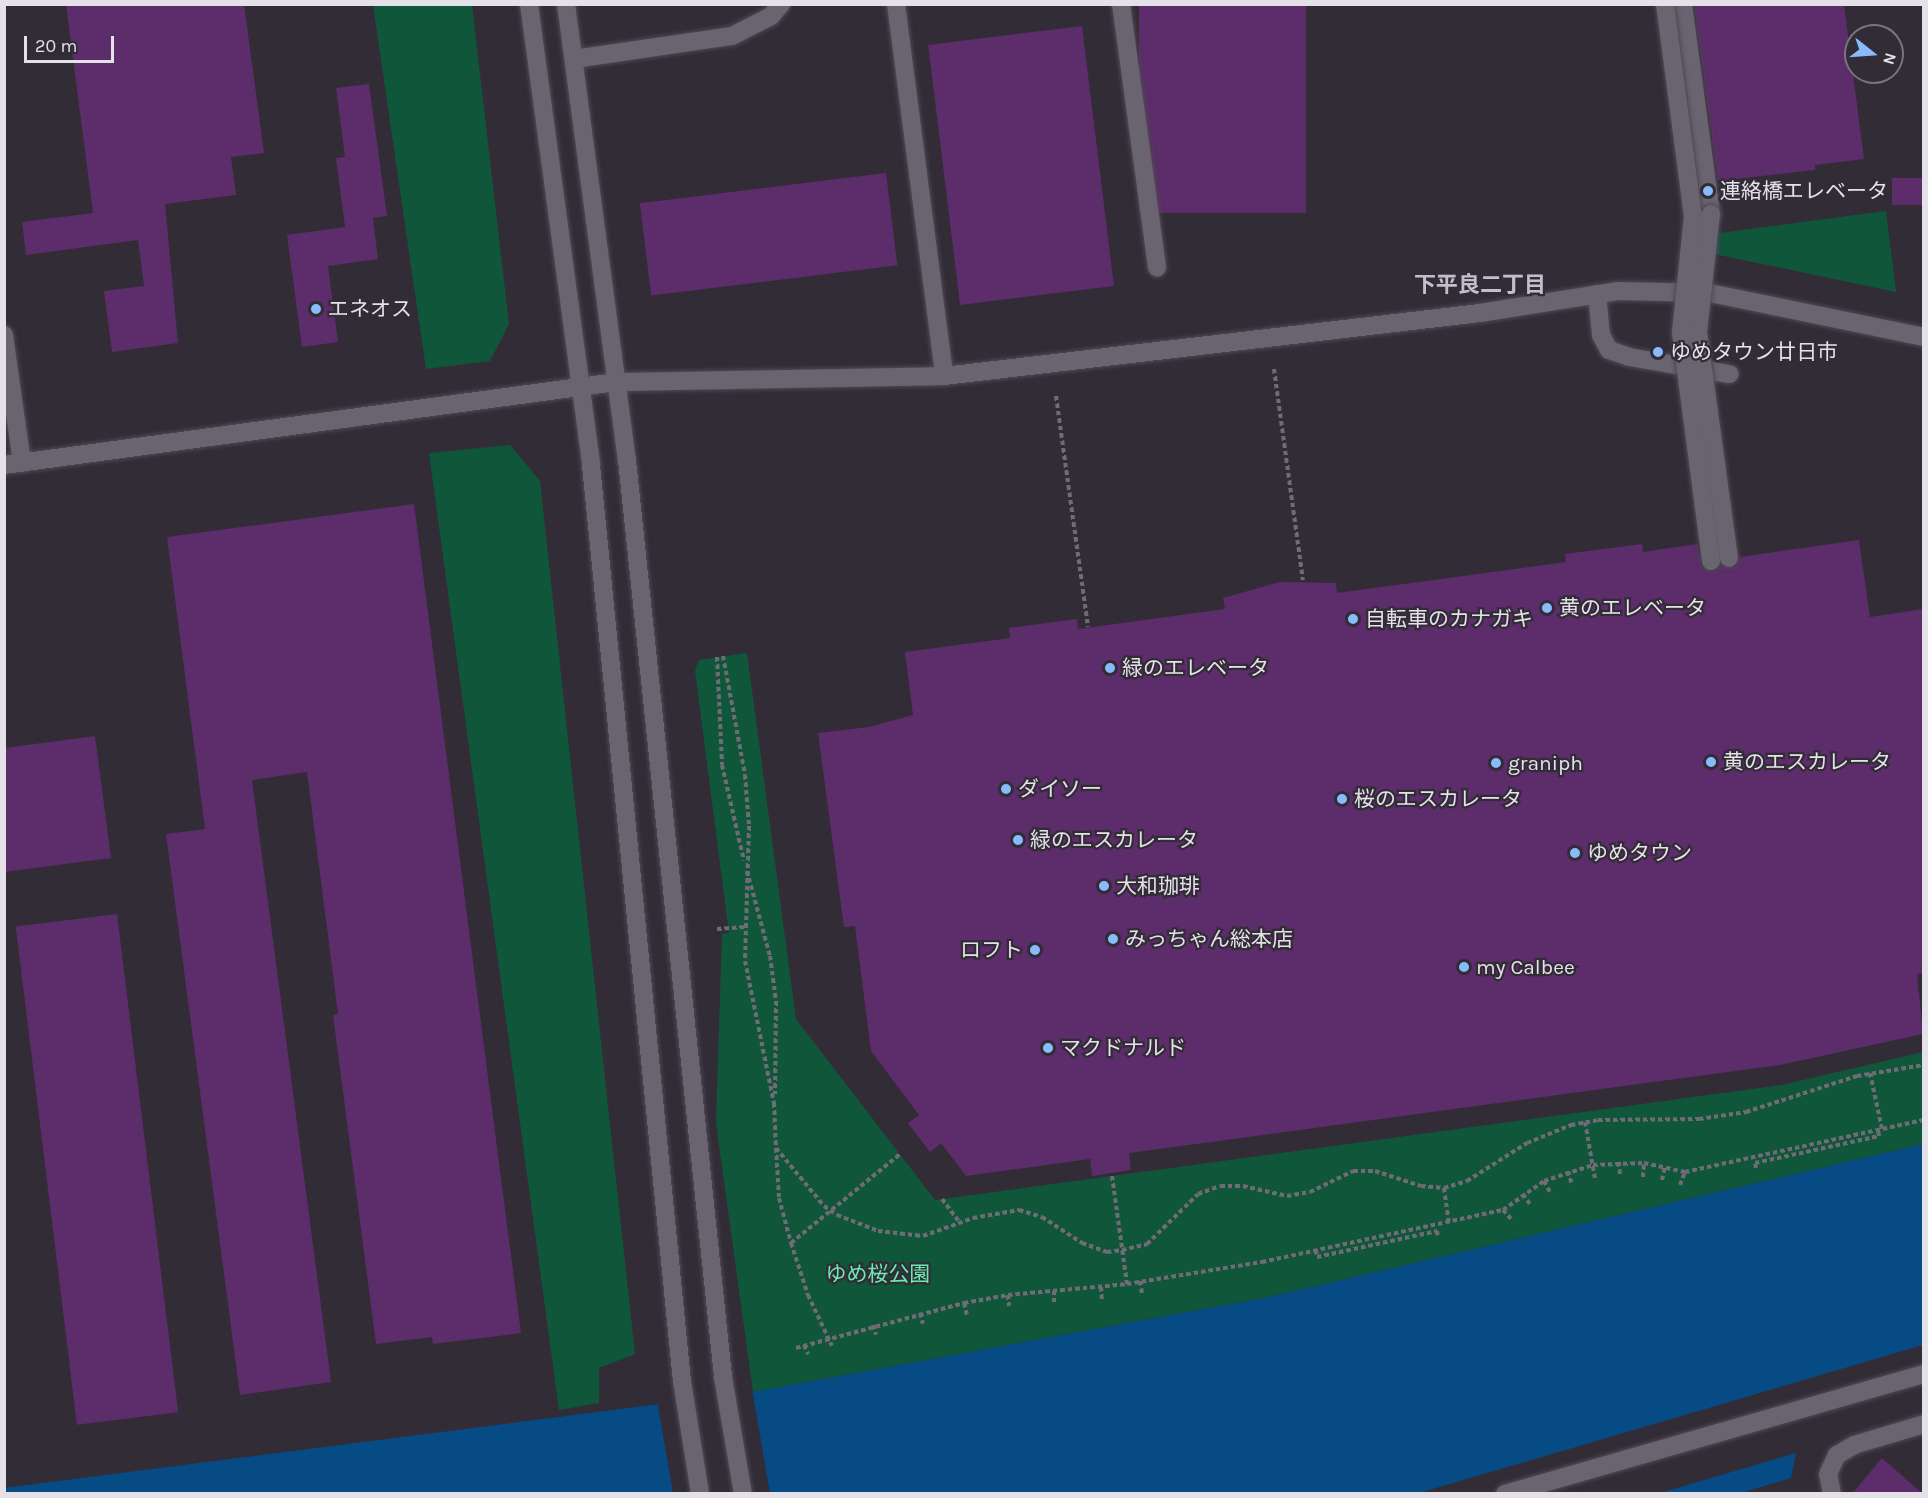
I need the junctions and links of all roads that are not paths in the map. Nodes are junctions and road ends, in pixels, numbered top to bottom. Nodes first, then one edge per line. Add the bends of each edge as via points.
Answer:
1 (529, 4) edge
2 (566, 4) edge
3 (780, 4) edge
4 (897, 4) edge
5 (1121, 4) edge
6 (1665, 4) edge
7 (1683, 4) edge
8 (574, 59) junction
9 (1157, 268) dead end
10 (1597, 294) junction
11 (4, 335) edge
12 (1923, 337) edge
13 (1730, 374) dead end
14 (944, 376) junction
15 (616, 382) junction
16 (579, 388) junction
17 (13, 464) edge
18 (1923, 1374) edge
19 (1923, 1424) edge
20 (1829, 1492) edge
21 (700, 1494) edge
22 (743, 1494) edge
23 (1505, 1494) edge

1 - 16 street
2 - 8 street
3 - 8 street via 771,16 732,36
4 - 14 street
5 - 9 street
6 - 7 street, bridge via 1693,216 1681,333 1720,560 1698,332 1711,214
8 - 15 street
10 - 12 street via 1662,290 1710,293
10 - 13 street via 1601,335 1609,350
10 - 14 street via 1480,313
11 - 17 street
14 - 15 street
15 - 16 street
15 - 22 street via 723,1377
16 - 17 street
16 - 21 street via 591,465 682,1381
18 - 23 street
19 - 20 street via 1854,1445 1837,1455 1828,1474

